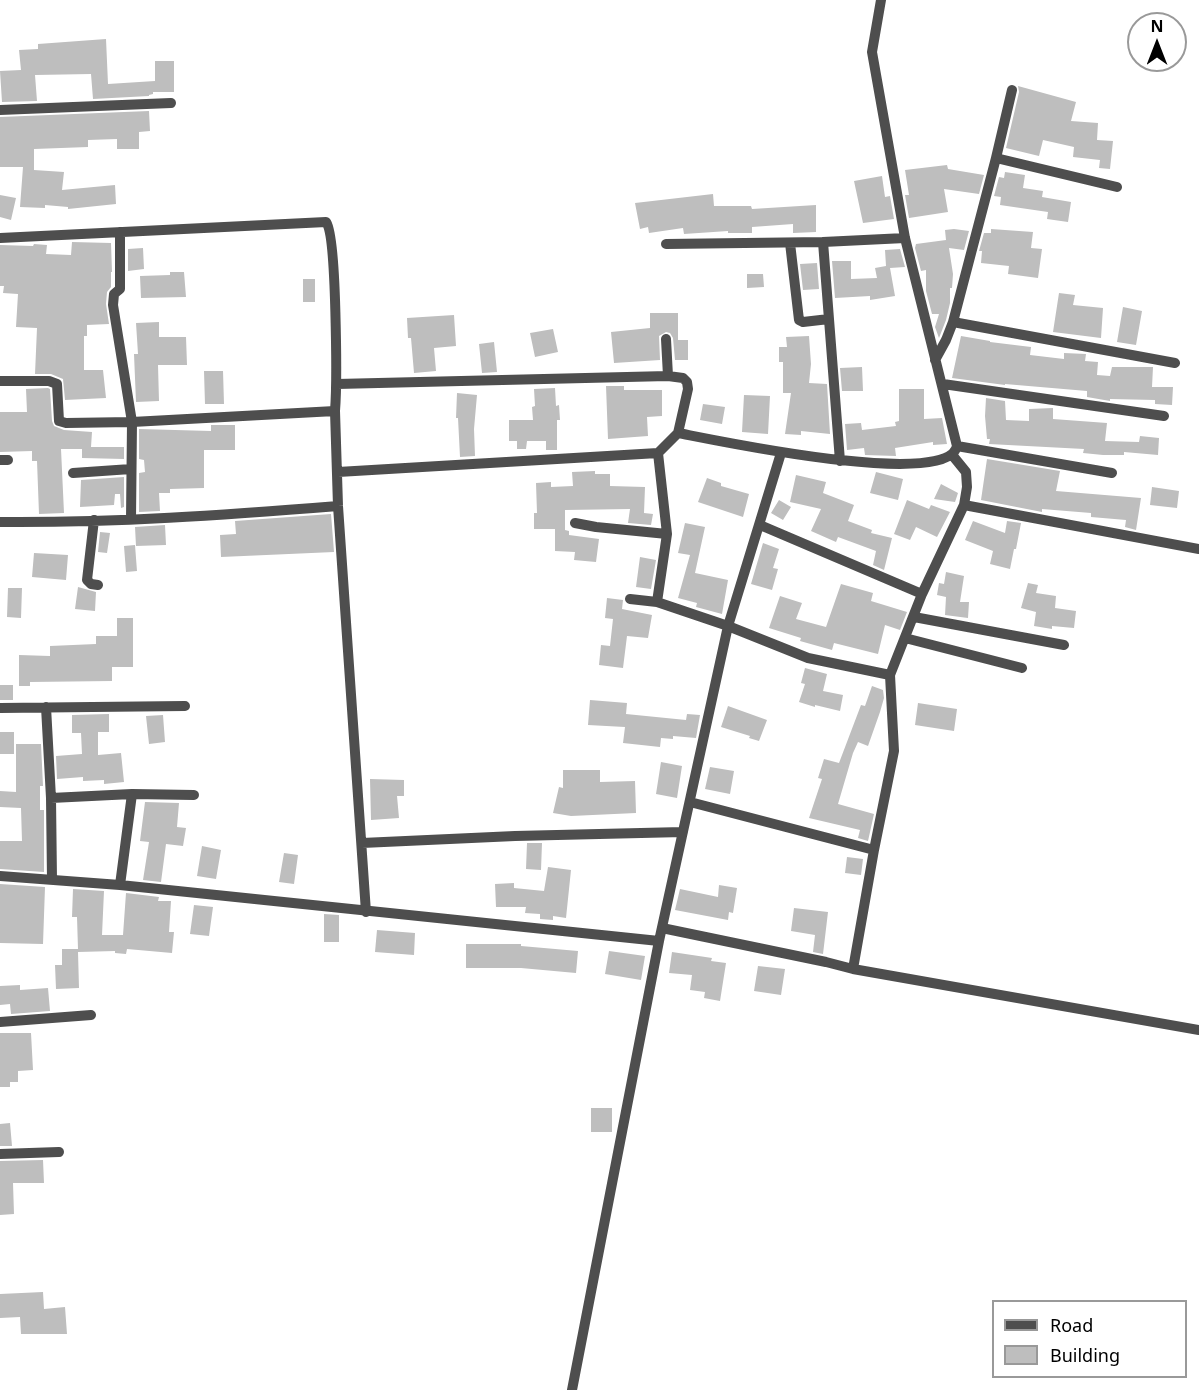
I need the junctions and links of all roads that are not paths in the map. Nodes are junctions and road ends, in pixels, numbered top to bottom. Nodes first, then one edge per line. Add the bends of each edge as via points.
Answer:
1 (881, 0) edge
2 (1012, 90) dead end
3 (171, 103) dead end
4 (0, 110) edge
5 (996, 158) junction
6 (1117, 187) dead end
7 (120, 232) junction
8 (0, 238) edge
9 (905, 238) junction
10 (823, 242) junction
11 (790, 243) junction
12 (666, 244) dead end
13 (829, 319) junction
14 (953, 322) junction
15 (666, 339) dead end
16 (935, 360) junction
17 (1175, 363) dead end
18 (668, 376) junction
19 (0, 381) edge
20 (337, 384) junction
21 (943, 384) junction
22 (335, 411) junction
23 (1164, 416) dead end
24 (132, 422) junction
25 (678, 433) junction
26 (955, 451) junction
27 (658, 453) junction
28 (781, 453) junction
29 (840, 461) junction
30 (131, 469) junction
31 (338, 472) junction
32 (73, 473) dead end
33 (1112, 473) dead end
34 (964, 505) junction
35 (338, 506) junction
36 (131, 519) junction
37 (94, 520) junction
38 (0, 522) edge
39 (576, 523) dead end
40 (760, 525) junction
41 (667, 534) junction
42 (1199, 549) edge
43 (98, 585) dead end
44 (922, 594) junction
45 (630, 599) dead end
46 (657, 602) junction
47 (914, 617) junction
48 (728, 626) junction
49 (905, 638) junction
50 (1064, 645) dead end
51 (1022, 668) dead end
52 (890, 675) junction
53 (185, 706) dead end
54 (46, 707) junction
55 (0, 708) edge
56 (132, 794) junction
57 (194, 795) dead end
58 (51, 798) junction
59 (690, 802) junction
60 (683, 832) junction
61 (362, 843) junction
62 (874, 850) junction
63 (0, 876) edge
64 (52, 880) junction
65 (120, 885) junction
66 (366, 912) junction
67 (662, 928) junction
68 (659, 941) junction
69 (853, 969) junction
70 (91, 1015) dead end
71 (0, 1022) edge
72 (1199, 1030) edge
73 (59, 1152) dead end
74 (0, 1154) edge
75 (572, 1390) edge

1 - 9 street via 872,52
2 - 5 street
3 - 4 street
5 - 6 street
5 - 14 street
7 - 8 street
7 - 20 street via 326,222 331,237
7 - 24 street via 120,289 114,294 113,305
9 - 10 street
9 - 16 street
10 - 11 street
10 - 13 street
11 - 12 street
11 - 13 street via 799,320
13 - 29 street
14 - 16 street
14 - 17 street
15 - 18 street
16 - 21 street
18 - 20 street
18 - 25 street via 687,382
19 - 24 street via 57,384 62,423
20 - 22 street
21 - 23 street
21 - 26 street
22 - 24 street
22 - 31 street
24 - 30 street
25 - 27 street
25 - 28 street
26 - 29 street via 914,464
26 - 33 street
26 - 34 street via 966,472
27 - 31 street
27 - 41 street
28 - 29 street
28 - 40 street
30 - 32 street
30 - 36 street
31 - 35 street
34 - 42 street
34 - 44 street
35 - 36 street
35 - 61 street
36 - 37 street
37 - 38 street
37 - 43 street via 87,580
39 - 41 street
40 - 44 street
40 - 48 street
41 - 46 street
44 - 47 street
45 - 46 street
46 - 48 street
47 - 49 street
47 - 50 street
48 - 52 street via 808,657
48 - 59 street
49 - 51 street
49 - 52 street
52 - 62 street via 894,751
53 - 54 street
54 - 55 street
54 - 58 street
56 - 57 street
56 - 58 street
56 - 65 street
58 - 64 street
59 - 60 street
59 - 62 street
60 - 61 street
60 - 67 street
61 - 66 street
62 - 69 street
63 - 64 street
64 - 65 street
65 - 66 street
66 - 68 street
67 - 68 street
67 - 69 street
68 - 75 street
69 - 72 street
70 - 71 street
73 - 74 street

